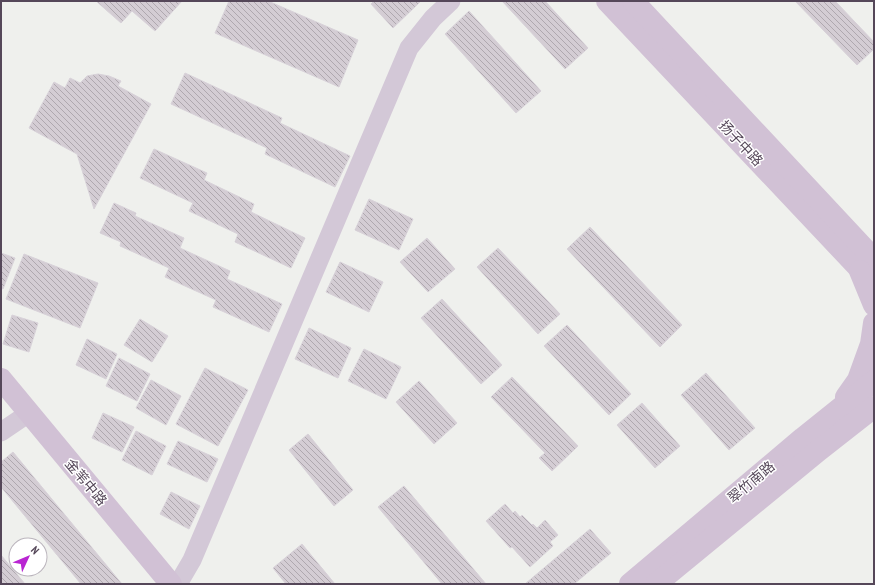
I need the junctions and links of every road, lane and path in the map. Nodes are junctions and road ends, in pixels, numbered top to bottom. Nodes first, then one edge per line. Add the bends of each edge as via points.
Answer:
1 (451, 1) edge
2 (607, 1) edge
3 (633, 1) edge
4 (866, 264) edge
5 (874, 284) edge
6 (874, 305) edge
7 (874, 323) edge
8 (1, 379) edge
9 (874, 381) edge
10 (874, 407) edge
11 (837, 411) junction
12 (29, 413) junction
13 (1, 432) edge
14 (171, 584) edge
15 (178, 584) edge
16 (630, 584) edge
17 (656, 584) edge

1 - 15 street via 433,18 409,48 192,560
2 - 4 main road, 扬子中路
3 - 4 main road, 扬子中路
4 - 5 main road, 扬子中路
4 - 6 main road
7 - 11 main road via 858,380
8 - 12 main road, 金苇中路
9 - 11 main road, 翠竹南路
10 - 17 main road, 翠竹南路
11 - 16 main road, 翠竹南路
12 - 13 street
12 - 14 main road, 金苇中路

